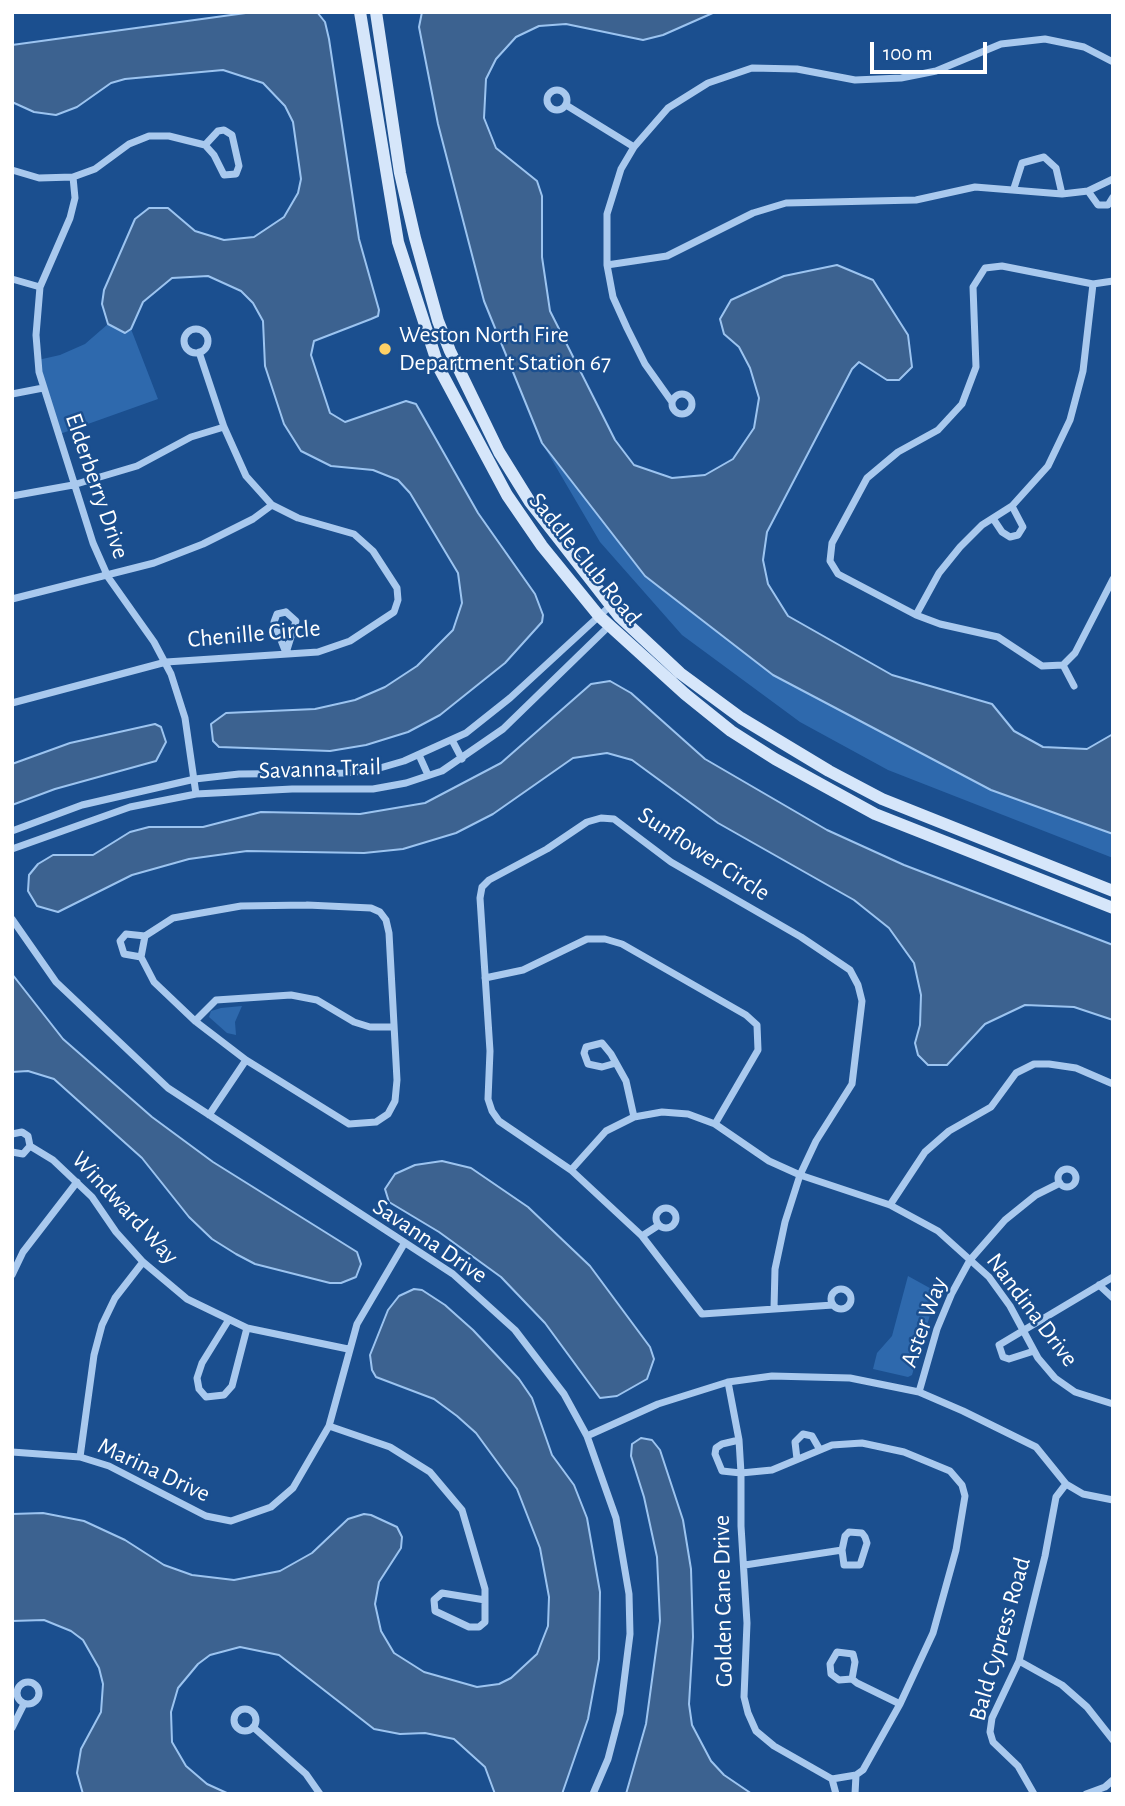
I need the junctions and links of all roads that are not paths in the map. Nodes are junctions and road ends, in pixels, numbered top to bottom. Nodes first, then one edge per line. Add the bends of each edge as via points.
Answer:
1 (360, 12) edge
2 (376, 12) edge
3 (1113, 62) edge
4 (566, 105) dead end
5 (205, 145) junction
6 (634, 147) junction
7 (12, 170) edge
8 (73, 177) junction
9 (1111, 180) edge
10 (1014, 188) junction
11 (1088, 191) junction
12 (1062, 194) junction
13 (1113, 195) edge
14 (607, 265) junction
15 (12, 279) edge
16 (1113, 281) edge
17 (1093, 284) junction
18 (40, 287) junction
19 (200, 352) dead end
20 (43, 388) junction
21 (12, 394) edge
22 (672, 402) dead end
23 (223, 427) junction
24 (73, 485) junction
25 (12, 496) edge
26 (272, 505) junction
27 (1012, 506) junction
28 (994, 520) junction
29 (108, 577) junction
30 (1113, 579) edge
31 (12, 599) edge
32 (610, 606) junction
33 (916, 615) junction
34 (599, 616) junction
35 (619, 617) junction
36 (608, 627) junction
37 (286, 653) junction
38 (166, 662) junction
39 (1063, 664) junction
40 (1074, 686) dead end
41 (12, 703) edge
42 (452, 740) junction
43 (419, 755) junction
44 (462, 759) junction
45 (428, 775) junction
46 (195, 779) junction
47 (196, 794) junction
48 (12, 831) edge
49 (12, 849) edge
50 (1113, 891) edge
51 (1113, 908) edge
52 (12, 919) edge
53 (145, 936) junction
54 (141, 957) junction
55 (485, 978) junction
56 (195, 1021) junction
57 (394, 1027) junction
58 (246, 1060) junction
59 (616, 1063) junction
60 (1113, 1084) edge
61 (209, 1115) junction
62 (634, 1117) junction
63 (715, 1124) junction
64 (12, 1134) edge
65 (30, 1146) junction
66 (12, 1152) edge
67 (571, 1170) junction
68 (800, 1175) junction
69 (77, 1182) junction
70 (1060, 1183) dead end
71 (890, 1205) junction
72 (659, 1225) dead end
73 (642, 1237) junction
74 (404, 1244) junction
75 (970, 1260) junction
76 (143, 1262) junction
77 (12, 1275) edge
78 (1113, 1277) edge
79 (1099, 1285) junction
80 (1113, 1298) edge
81 (833, 1306) dead end
82 (774, 1308) junction
83 (228, 1321) junction
84 (247, 1328) junction
85 (1023, 1331) junction
86 (348, 1349) junction
87 (1034, 1351) junction
88 (728, 1382) junction
89 (919, 1392) junction
90 (1113, 1404) edge
91 (329, 1426) junction
92 (587, 1436) junction
93 (738, 1440) junction
94 (820, 1450) junction
95 (12, 1452) edge
96 (80, 1457) junction
97 (797, 1459) junction
98 (741, 1473) junction
99 (1066, 1484) junction
100 (1113, 1500) edge
101 (842, 1550) junction
102 (745, 1565) junction
103 (485, 1600) junction
104 (1019, 1661) junction
105 (852, 1678) junction
106 (24, 1704) dead end
107 (900, 1704) junction
108 (253, 1727) dead end
109 (12, 1728) edge
110 (1113, 1740) edge
111 (856, 1775) junction
112 (832, 1779) junction
113 (1113, 1780) edge
114 (320, 1794) edge
115 (593, 1794) edge
116 (836, 1794) edge
117 (855, 1794) edge
118 (1034, 1794) edge
119 (1086, 1794) edge

1 - 34 street, Saddle Club Road via 398,242 439,368 507,495
2 - 32 street, Saddle Club Road via 400,173 438,321 499,452 537,512
3 - 6 street via 1084,47 1045,39 1001,44 936,71 901,78 855,80 797,69 752,68 708,83 668,108
4 - 6 street
5 - 5 street via 224,175 236,174 239,166 232,135 218,131
5 - 8 street via 149,136
6 - 14 street via 621,169 607,214
7 - 8 street via 39,178
8 - 18 street, Elderberry Drive via 75,198 70,218
9 - 11 street
9 - 13 street
10 - 12 street
10 - 12 street via 1022,163 1044,157 1056,168
10 - 14 street via 975,187 916,201 786,203 753,213 667,256
11 - 12 street
11 - 13 street via 1094,202 1103,206
14 - 22 street via 613,297 627,328
15 - 18 street
16 - 17 street
17 - 27 street via 1083,371 1070,420 1048,466
17 - 33 street via 1002,266 985,268 972,287 976,367 962,404 938,430 898,452 867,478 832,543 830,561 838,574
18 - 20 street, Elderberry Drive via 36,335
19 - 23 street, Chenille Circle
20 - 21 street
20 - 24 street, Elderberry Drive
23 - 24 street via 191,437 137,466
23 - 26 street, Chenille Circle via 246,476
24 - 25 street
24 - 29 street, Elderberry Drive
26 - 29 street via 203,544
26 - 37 street, Chenille Circle via 298,518 354,534 373,551 397,588 394,612 380,624 318,652
27 - 28 street
27 - 28 street via 1023,527 1018,535 1002,532
28 - 33 street via 982,525 960,547 939,573
29 - 31 street
29 - 38 street, Elderberry Drive
30 - 39 street via 1075,653
32 - 34 street, Savanna Trail
32 - 35 street, Saddle Club Road
33 - 39 street via 998,637 1042,666
34 - 36 street, Saddle Club Road
34 - 42 street, Savanna Trail via 510,698
35 - 36 street, Savanna Trail
35 - 50 street, Saddle Club Road via 680,673 741,718 829,771 882,799
36 - 44 street, Savanna Trail via 503,729
36 - 51 street, Saddle Club Road via 731,731 807,778 875,814
37 - 37 street via 296,621 286,612 277,614 274,622
37 - 38 street, Chenille Circle
38 - 41 street, Chenille Circle
38 - 46 street, Elderberry Drive via 185,718
39 - 40 street
42 - 43 street, Savanna Trail
42 - 44 street
43 - 45 street
43 - 46 street, Savanna Trail via 345,774 239,774
44 - 45 street, Savanna Trail
45 - 47 street, Savanna Trail via 373,789
46 - 47 street, Elderberry Drive
46 - 48 street, Savanna Trail via 82,805
47 - 49 street, Savanna Trail via 118,811
52 - 61 street, Savanna Drive via 56,982 168,1088
53 - 54 street
53 - 54 street via 126,934 120,941 124,954
53 - 57 street via 173,918 241,906 371,908 380,912 389,933
54 - 56 street via 154,982
55 - 63 street via 523,970 587,939 605,939 622,944 746,1015 757,1025 758,1051
55 - 67 street, Sunflower Circle via 492,1111 499,1121
55 - 68 street, Sunflower Circle via 482,887 587,822 614,818 671,862 850,970 858,985 862,1001 852,1084
56 - 57 street via 216,1000 291,995 317,1000 370,1027
56 - 58 street
57 - 58 street via 395,1101 388,1114 376,1122 349,1124
58 - 61 street
59 - 59 street via 602,1043 586,1047 589,1064
59 - 62 street via 626,1080
60 - 71 street via 1076,1068 1049,1064 1034,1064 1016,1073 991,1107 949,1131 925,1152
61 - 74 street, Savanna Drive
62 - 63 street, Nandina Drive via 688,1114
62 - 67 street, Nandina Drive via 606,1131
63 - 68 street, Nandina Drive via 769,1161
64 - 65 street, Windward Way via 26,1133
65 - 66 street via 23,1154
65 - 69 street, Windward Way
67 - 73 street, Sunflower Circle
68 - 71 street, Nandina Drive
68 - 82 street, Sunflower Circle via 775,1269
69 - 76 street, Windward Way
69 - 77 street via 36,1233
70 - 75 street, Aster Way via 1005,1220
71 - 75 street, Nandina Drive via 938,1231
72 - 73 street
73 - 82 street, Sunflower Circle via 702,1314
74 - 86 street, Marina Drive via 369,1299
74 - 92 street, Savanna Drive via 453,1274 515,1330 552,1377
75 - 85 street, Nandina Drive via 989,1277
75 - 89 street, Aster Way via 937,1329
76 - 83 street, Windward Way via 187,1298
76 - 96 street via 102,1325
78 - 79 street
79 - 80 street
79 - 85 street
81 - 82 street, Sunflower Circle
83 - 84 street, Windward Way
83 - 84 street via 197,1378 206,1397 225,1395 232,1386
84 - 86 street, Windward Way
85 - 87 street, Nandina Drive
85 - 87 street via 1001,1342 1003,1357
86 - 91 street, Marina Drive
87 - 90 street, Nandina Drive via 1055,1378 1075,1392
88 - 89 street via 811,1375
88 - 92 street via 658,1404
88 - 93 street, Golden Cane Drive
89 - 99 street via 1036,1447
91 - 96 street, Marina Drive via 293,1488 271,1507 231,1521 206,1516 136,1478
91 - 103 street via 390,1447 430,1472 462,1510
92 - 115 street, Savanna Drive via 617,1518 630,1634 620,1713
93 - 98 street, Golden Cane Drive
93 - 98 street via 722,1444 715,1454 722,1471
94 - 97 street
94 - 97 street via 812,1436 803,1434 795,1442
94 - 107 street via 862,1443 904,1452 950,1471 962,1485 965,1496 956,1550 936,1621
95 - 96 street, Marina Drive
97 - 98 street via 772,1470
98 - 102 street, Golden Cane Drive
99 - 100 street via 1083,1494
99 - 104 street, Bald Cypress Road via 1056,1497
101 - 101 street via 849,1532 865,1536 860,1565 844,1565
101 - 102 street
102 - 112 street, Golden Cane Drive via 744,1697 748,1713 756,1731 774,1746
103 - 103 street via 485,1622 479,1627 435,1611 433,1606 442,1593
104 - 110 street via 1062,1685
104 - 118 street, Bald Cypress Road via 990,1732
105 - 105 street via 853,1654 837,1652 830,1664 831,1674 839,1680
105 - 107 street
106 - 109 street
107 - 111 street
108 - 114 street via 306,1774
111 - 112 street
111 - 117 street
112 - 116 street
113 - 119 street

